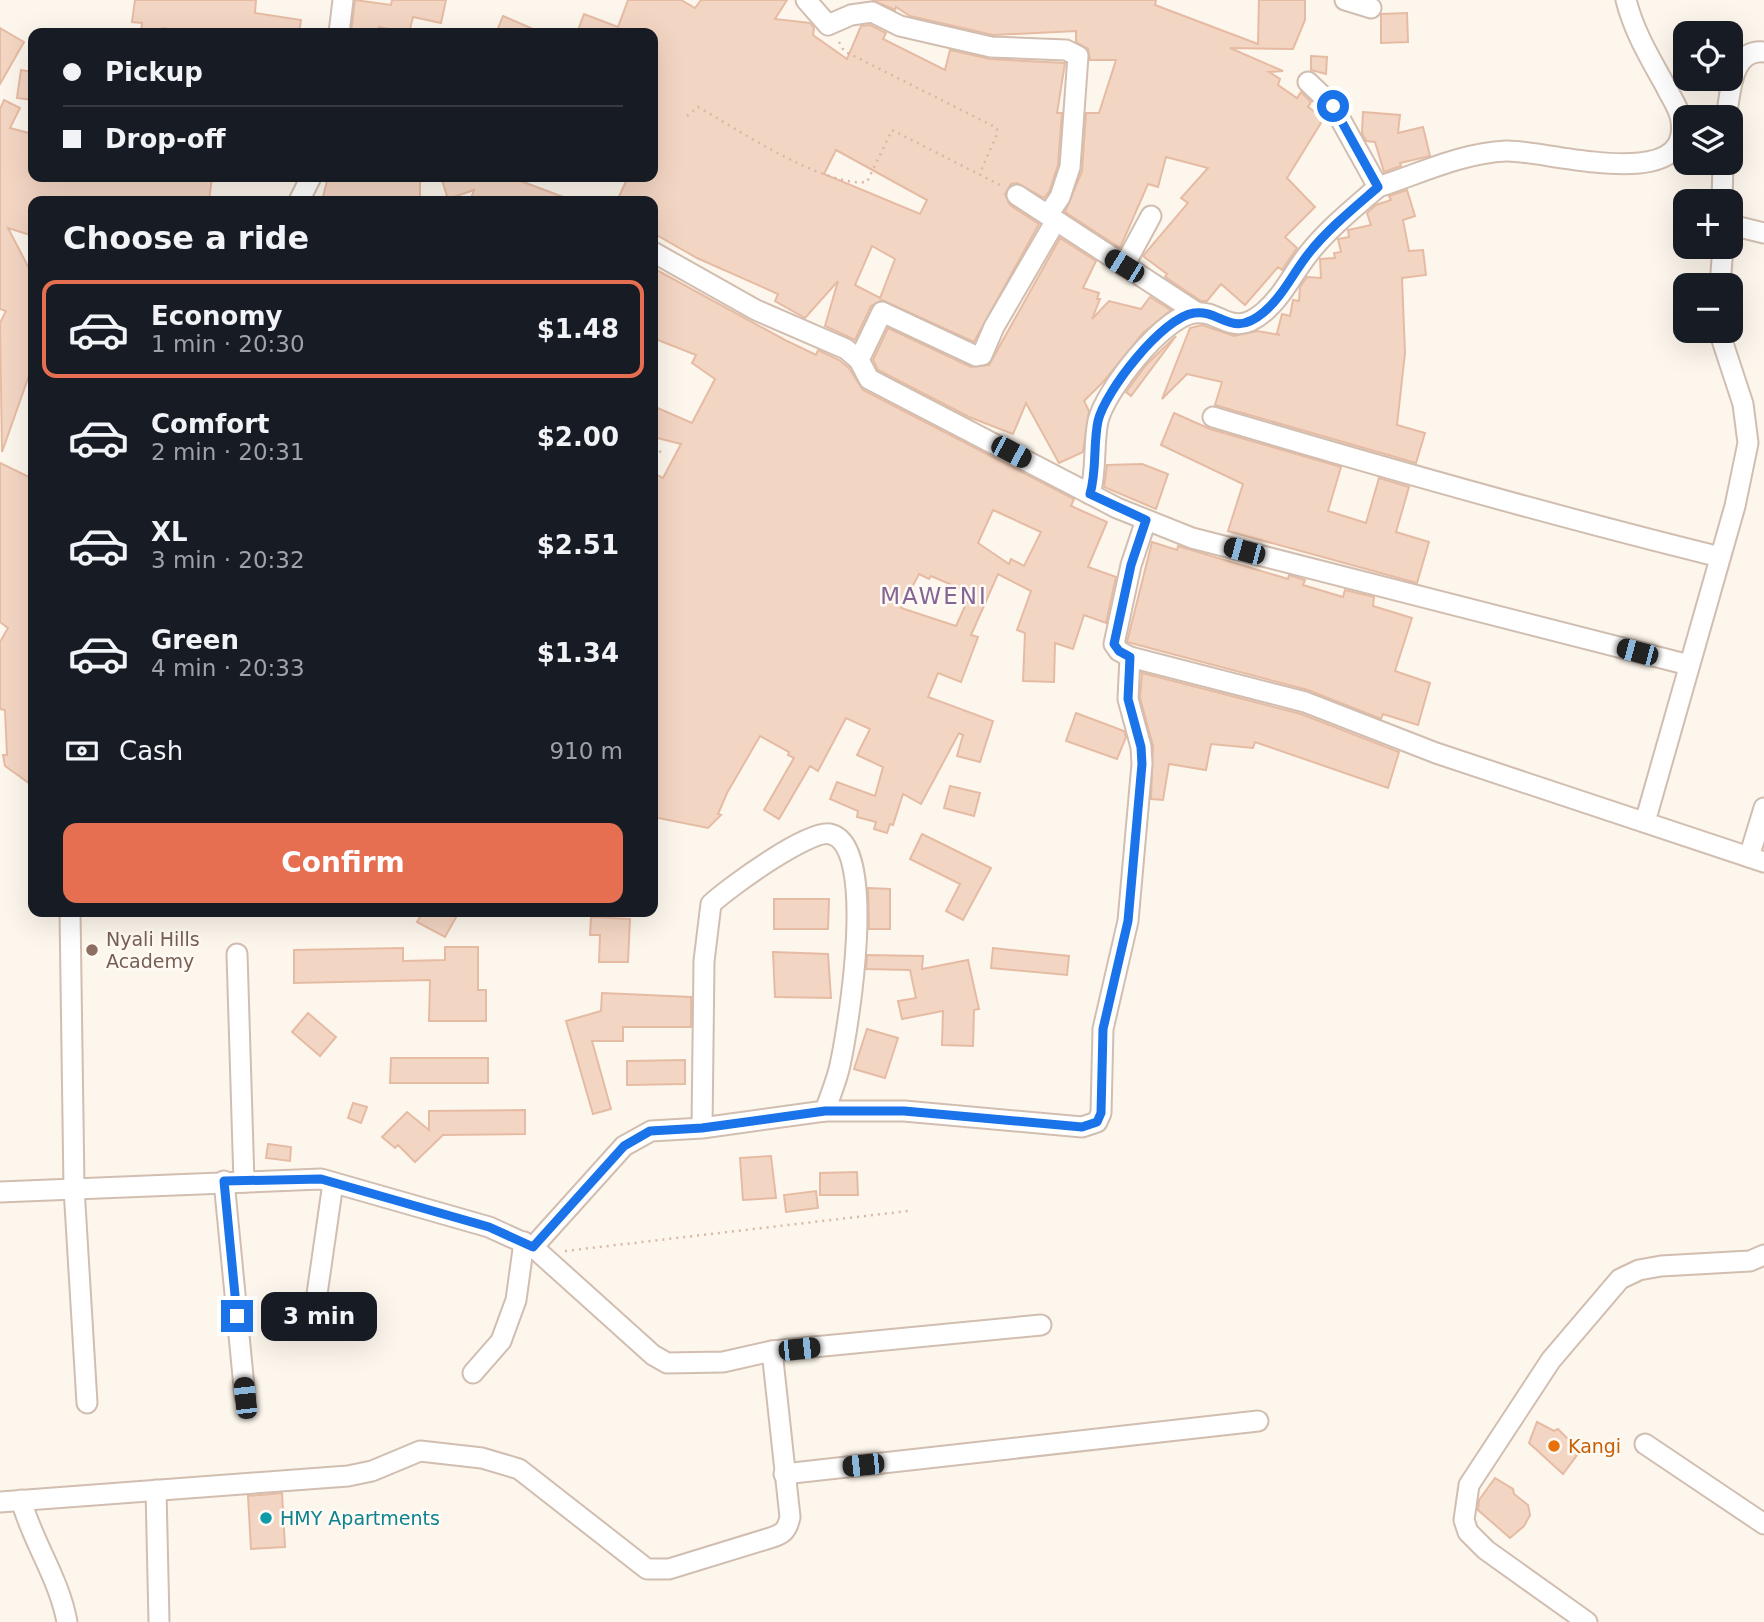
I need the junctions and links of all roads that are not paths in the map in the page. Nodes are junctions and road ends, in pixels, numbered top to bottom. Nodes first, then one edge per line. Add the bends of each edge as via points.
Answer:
1 (343, 0) edge
2 (806, 0) edge
3 (1345, 0) edge
4 (1626, 0) edge
5 (1371, 8) dead end
6 (340, 28) edge
7 (1764, 52) edge
8 (1308, 82) dead end
9 (1728, 105) edge
10 (1378, 187) junction
11 (1017, 195) road end
12 (1151, 216) dead end
13 (1051, 218) junction
14 (1743, 228) edge
15 (1764, 233) edge
16 (658, 255) edge
17 (1124, 266) junction
18 (1196, 312) junction
19 (1723, 343) edge
20 (859, 360) junction
21 (1213, 417) dead end
22 (1090, 494) junction
23 (1146, 520) junction
24 (1720, 556) junction
25 (1130, 657) junction
26 (1689, 665) junction
27 (1764, 808) edge
28 (1645, 822) junction
29 (1756, 860) edge
30 (70, 917) edge
31 (237, 954) dead end
32 (825, 1111) junction
33 (702, 1128) junction
34 (234, 1181) junction
35 (333, 1182) junction
36 (74, 1188) junction
37 (0, 1192) edge
38 (532, 1247) junction
39 (1764, 1255) edge
40 (315, 1308) dead end
41 (1041, 1325) dead end
42 (772, 1351) junction
43 (473, 1373) dead end
44 (245, 1398) dead end
45 (87, 1403) dead end
46 (1258, 1421) dead end
47 (1645, 1444) dead end
48 (784, 1474) junction
49 (156, 1490) junction
50 (21, 1500) junction
51 (0, 1502) edge
52 (1764, 1524) edge
53 (67, 1622) edge
54 (159, 1622) edge
55 (1587, 1622) edge

1 - 6 street
2 - 13 street via 828,25 872,12 900,26 978,44 1014,50 1066,50 1078,56 1070,167
3 - 5 street
4 - 10 street via 1632,25 1681,121 1681,139 1667,156 1614,164 1508,150 1467,156
7 - 9 street via 1745,57 1737,68
8 - 10 street via 1333,106
10 - 18 street via 1309,253 1263,313 1236,324
11 - 13 street
12 - 17 street
13 - 17 street
13 - 20 street via 982,355 882,312
14 - 15 street
16 - 20 street via 756,310 846,349
17 - 18 street
18 - 22 street via 1169,323 1141,351 1115,388 1098,419 1096,472
19 - 24 street via 1742,404 1748,443
20 - 22 street via 870,379
21 - 24 street via 1609,530
22 - 23 street
23 - 25 street via 1114,644
23 - 26 street via 1192,538
24 - 26 street
25 - 28 street via 1305,702 1436,753
25 - 32 street via 1128,699 1142,764 1128,921 1103,1029 1097,1122 1082,1127 904,1111
26 - 28 street
27 - 29 street
28 - 29 street
30 - 36 street
31 - 34 street
32 - 33 street
32 - 33 street via 840,1067 855,973 857,908 854,865 840,839 829,833 790,849 732,884 711,904 704,961
33 - 38 street via 650,1131 624,1146
34 - 35 street
34 - 36 street
34 - 44 street
35 - 38 street via 489,1227
35 - 40 street
36 - 37 street
36 - 45 street
38 - 42 street via 667,1363 723,1362
38 - 43 street via 501,1341
39 - 55 street via 1739,1262 1661,1266 1620,1279 1551,1360 1469,1485 1464,1520 1468,1532
41 - 42 street
42 - 48 street
46 - 48 street
47 - 52 street
48 - 49 street via 790,1517 782,1534 669,1569 647,1569 519,1469 482,1458 420,1451 348,1476
49 - 50 street
49 - 54 street
50 - 51 street
50 - 53 street via 61,1592

